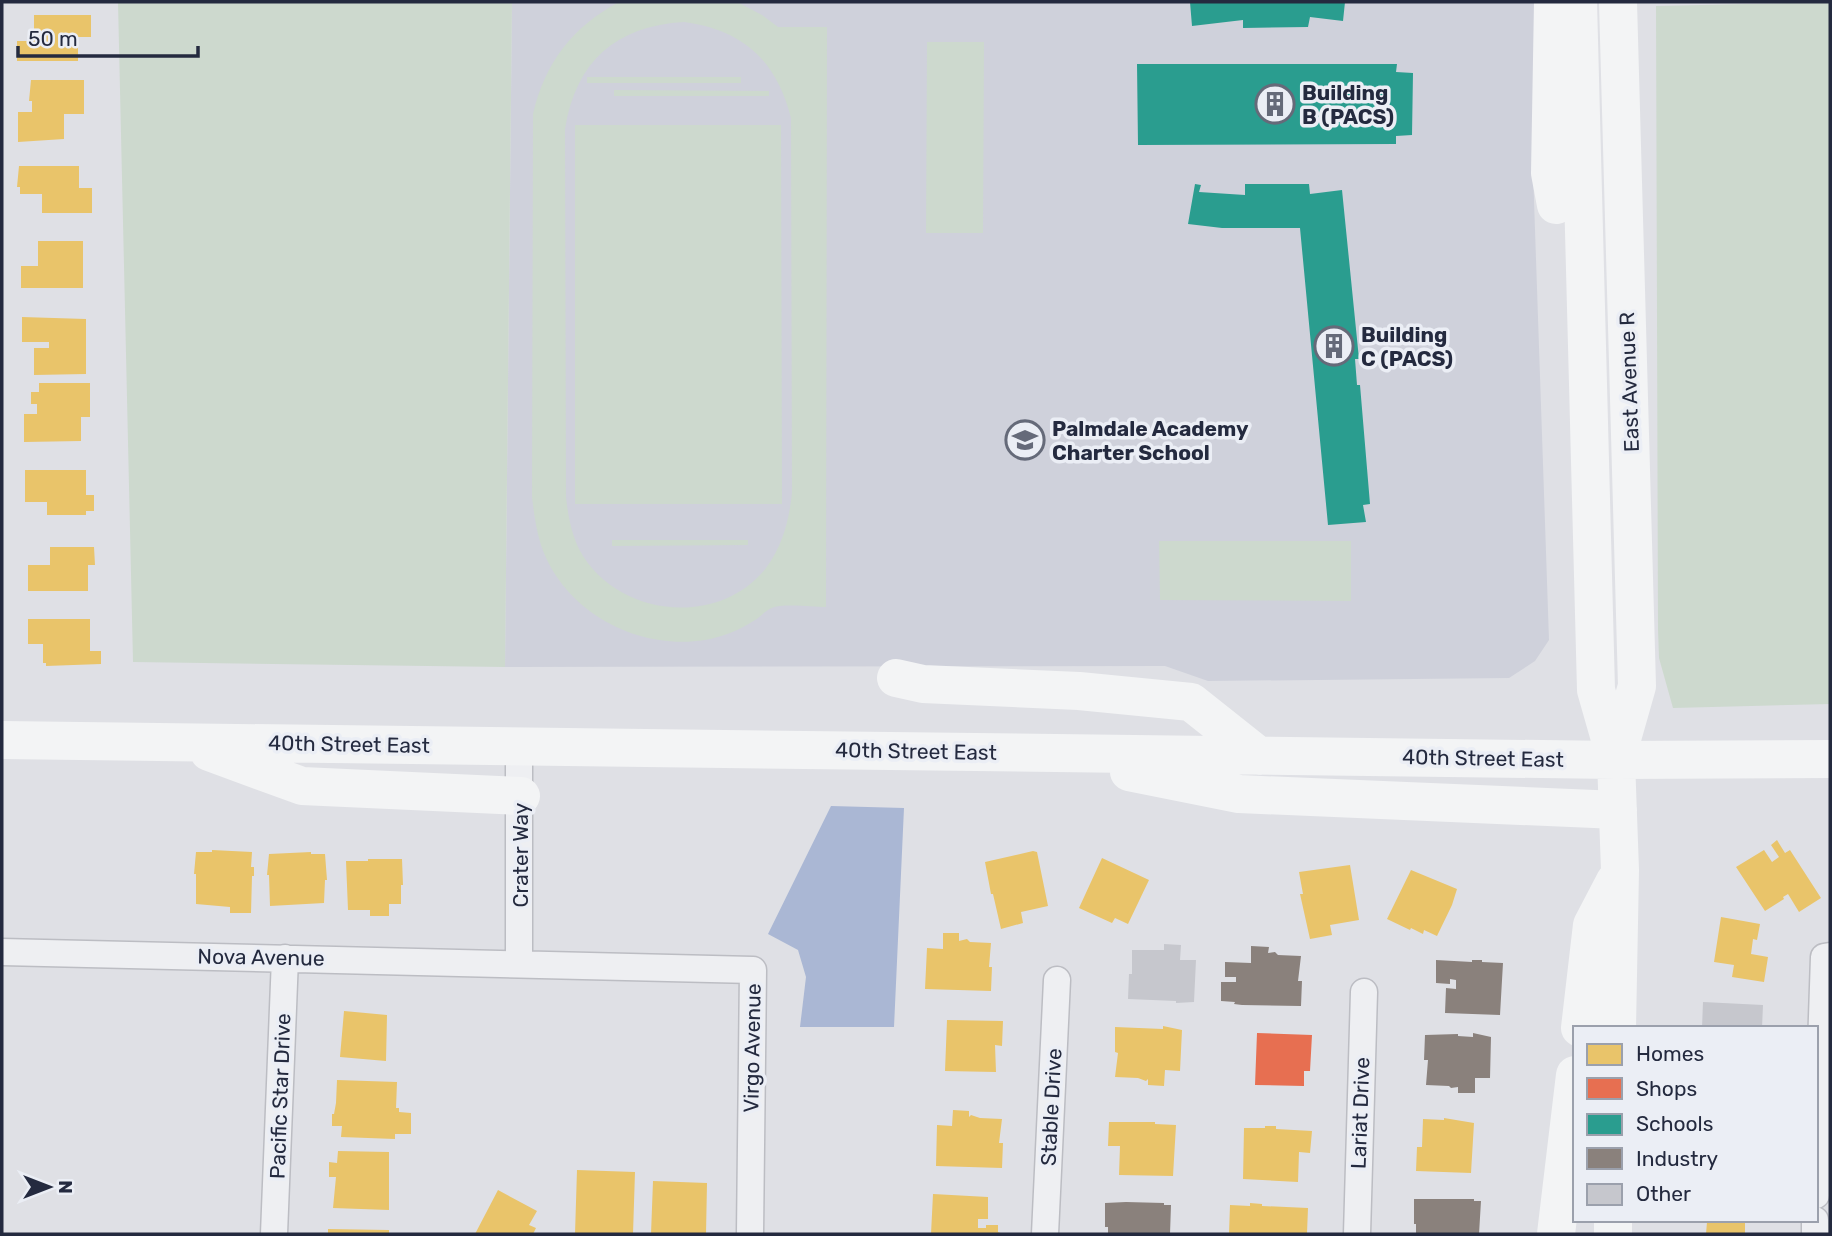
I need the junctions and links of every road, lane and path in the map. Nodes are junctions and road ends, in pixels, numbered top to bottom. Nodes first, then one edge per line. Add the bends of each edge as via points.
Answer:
1 (1553, 2) edge
2 (1578, 2) edge
3 (1598, 2) edge
4 (1618, 2) edge
5 (1556, 205) dead end
6 (1623, 211) junction
7 (896, 678) dead end
8 (2, 740) edge
9 (184, 742) junction
10 (519, 746) junction
11 (1034, 753) junction
12 (1259, 756) junction
13 (1830, 759) edge
14 (1616, 760) junction
15 (521, 796) junction
16 (1618, 810) junction
17 (1620, 870) junction
18 (2, 952) edge
19 (1827, 956) edge
20 (285, 957) junction
21 (519, 964) junction
22 (1057, 980) dead end
23 (1364, 992) dead end
24 (1580, 1026) edge
25 (1617, 1026) edge
26 (1573, 1092) edge
27 (1818, 1152) edge
28 (274, 1234) edge
29 (750, 1234) edge
30 (1045, 1234) edge
31 (1357, 1234) edge
32 (1556, 1234) edge

1 - 5 main road via 1550,173
2 - 14 main road, East Avenue R via 1595,680
3 - 6 main road via 1603,165
4 - 6 main road, East Avenue R
6 - 14 main road, East Avenue R via 1637,686
7 - 12 main road via 923,684 1191,702
8 - 9 main road, 40th Street East
9 - 10 main road, 40th Street East
9 - 15 main road via 302,786
10 - 11 main road, 40th Street East
10 - 15 street, Crater Way
11 - 12 main road, 40th Street East
11 - 16 main road via 1239,794
12 - 14 main road, 40th Street East
13 - 14 main road, 40th Street East
14 - 16 main road, East Avenue R
15 - 21 street, Crater Way
16 - 17 main road, East Avenue R
17 - 24 main road via 1592,925
17 - 25 main road, East Avenue R
18 - 20 street, Nova Avenue
19 - 27 street
20 - 21 street, Nova Avenue
20 - 28 street, Pacific Star Drive
21 - 29 street, Virgo Avenue via 753,970
22 - 30 street, Stable Drive
23 - 31 street, Lariat Drive
26 - 32 main road

